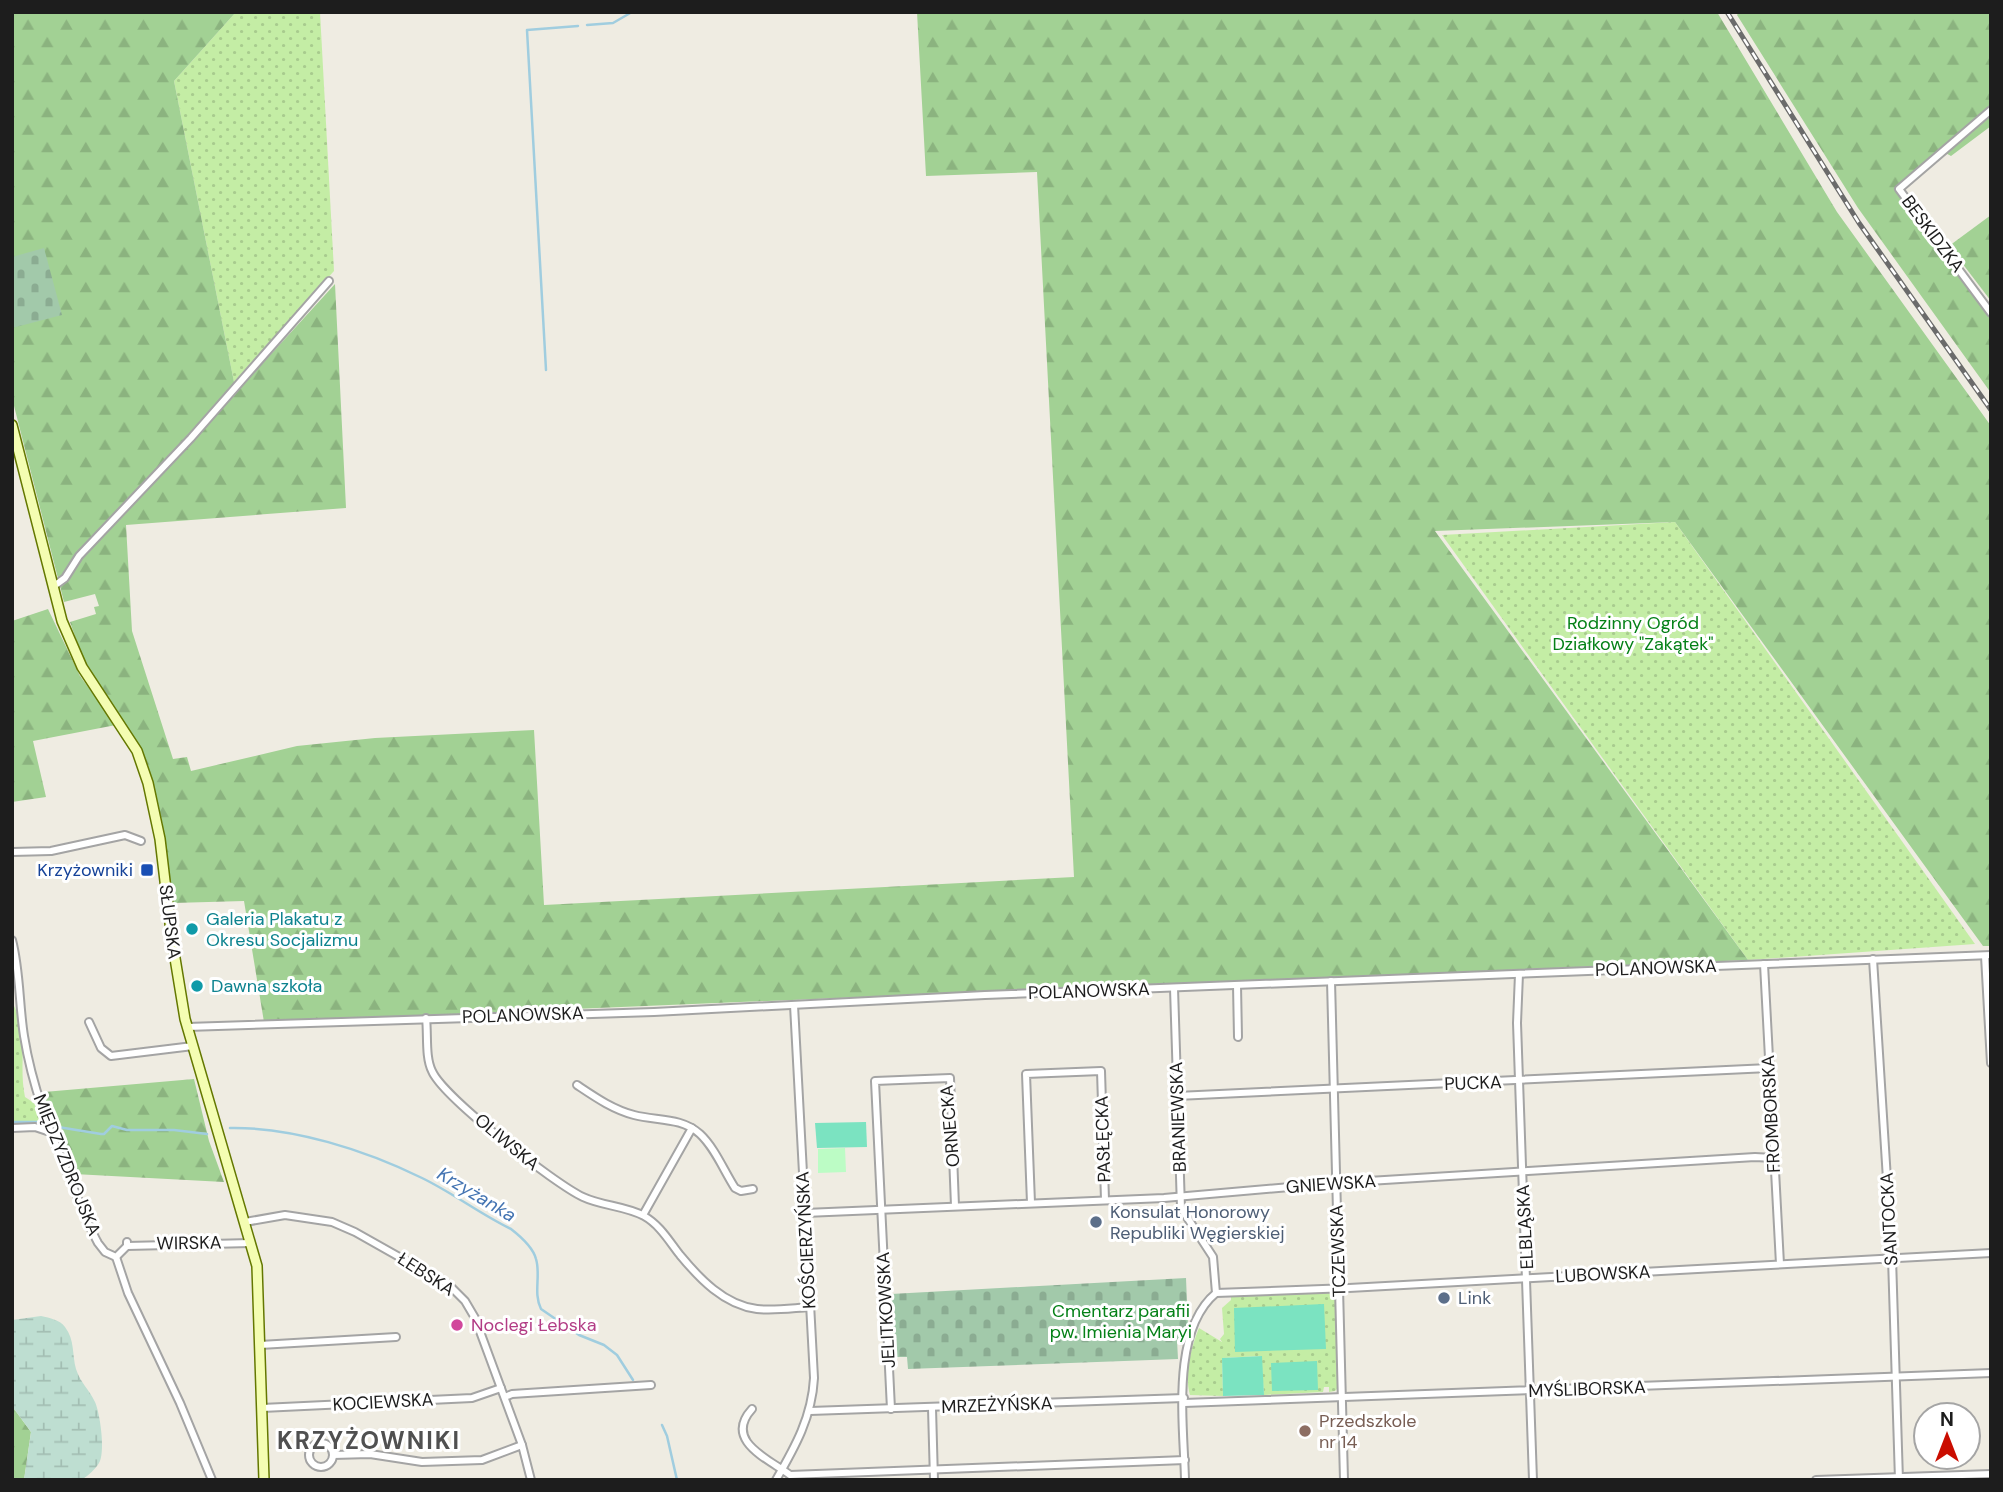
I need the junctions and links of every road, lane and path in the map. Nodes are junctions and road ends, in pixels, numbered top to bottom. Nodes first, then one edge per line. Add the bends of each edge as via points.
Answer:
1 (1991, 110) edge
2 (329, 281) dead end
3 (1991, 313) edge
4 (12, 425) edge
5 (54, 586) junction
6 (141, 841) dead end
7 (12, 852) edge
8 (12, 940) edge
9 (1988, 956) edge
10 (1873, 959) junction
11 (1763, 964) junction
12 (1518, 974) junction
13 (1331, 981) junction
14 (12, 984) edge
15 (1237, 985) junction
16 (1174, 988) junction
17 (18, 994) junction
18 (794, 1005) junction
19 (426, 1018) junction
20 (89, 1021) dead end
21 (187, 1027) junction
22 (1238, 1037) dead end
23 (193, 1046) junction
24 (1991, 1063) edge
25 (1769, 1068) junction
26 (1520, 1082) junction
27 (577, 1085) dead end
28 (1334, 1089) junction
29 (1177, 1096) junction
30 (12, 1128) edge
31 (692, 1128) junction
32 (50, 1132) junction
33 (1773, 1158) junction
34 (1522, 1171) junction
35 (1336, 1184) junction
36 (754, 1189) dead end
37 (1180, 1196) junction
38 (1105, 1200) junction
39 (1031, 1203) junction
40 (956, 1206) junction
41 (880, 1210) junction
42 (805, 1213) junction
43 (643, 1216) junction
44 (245, 1222) junction
45 (251, 1242) junction
46 (126, 1246) joint
47 (1991, 1252) edge
48 (117, 1257) junction
49 (1892, 1258) junction
50 (1780, 1264) junction
51 (1527, 1278) junction
52 (1339, 1288) junction
53 (1216, 1293) junction
54 (810, 1307) junction
55 (396, 1337) dead end
56 (260, 1345) junction
57 (1991, 1373) edge
58 (1896, 1377) junction
59 (651, 1385) dead end
60 (502, 1388) junction
61 (1530, 1391) junction
62 (505, 1397) junction
63 (1343, 1398) junction
64 (1184, 1400) junction
65 (262, 1408) junction
66 (932, 1408) junction
67 (752, 1409) dead end
68 (891, 1409) junction
69 (810, 1411) junction
70 (522, 1445) junction
71 (333, 1455) dead end
72 (1185, 1460) junction
73 (934, 1468) junction
74 (783, 1469) junction
75 (1991, 1474) edge
76 (1899, 1478) edge
77 (212, 1480) edge
78 (264, 1480) edge
79 (531, 1480) edge
80 (776, 1480) edge
81 (934, 1480) edge
82 (1185, 1480) edge
83 (1344, 1480) edge
84 (1532, 1480) edge
85 (1816, 1480) edge

1 - 3 street, BESKIDZKA via 1899,189
2 - 5 street
4 - 5 street, SŁUPSKA
5 - 21 street, SŁUPSKA via 72,647 137,751 148,783
6 - 7 street via 125,835 51,851
8 - 17 street, MIĘDZYZDROJSKA
9 - 10 street, POLANOWSKA
9 - 24 street
10 - 11 street, POLANOWSKA
10 - 49 street, SANTOCKA
11 - 12 street, POLANOWSKA
11 - 25 street, FROMBORSKA
12 - 13 street, POLANOWSKA
12 - 26 street, ELBLĄSKA
13 - 15 street, POLANOWSKA
13 - 28 street, TCZEWSKA
14 - 17 street
15 - 16 street, POLANOWSKA
15 - 22 street
16 - 18 street, POLANOWSKA
16 - 29 street, BRANIEWSKA
17 - 32 street, MIĘDZYZDROJSKA via 34,1083
18 - 19 street, POLANOWSKA
18 - 42 street, KOŚCIERZYŃSKA
19 - 21 street, POLANOWSKA
19 - 43 street, OLIWSKA via 432,1073 462,1104 568,1189
20 - 23 street via 101,1048 111,1056
21 - 23 street, SŁUPSKA
23 - 44 street, SŁUPSKA
25 - 26 street, PUCKA
25 - 33 street, FROMBORSKA
26 - 28 street, PUCKA
26 - 34 street, ELBLĄSKA
27 - 31 street via 617,1109
28 - 29 street, PUCKA
28 - 35 street, TCZEWSKA
29 - 37 street, BRANIEWSKA
30 - 32 street
31 - 36 street via 707,1142 735,1188
31 - 43 street
32 - 48 street, MIĘDZYZDROJSKA via 91,1230 105,1252
33 - 34 street, GNIEWSKA
33 - 50 street, FROMBORSKA
34 - 35 street, GNIEWSKA
34 - 51 street, ELBLĄSKA
35 - 37 street, GNIEWSKA
35 - 52 street, TCZEWSKA
37 - 38 street, GNIEWSKA
37 - 53 street, BRANIEWSKA via 1181,1208 1213,1257
38 - 39 street, GNIEWSKA
38 - 39 street, PASŁĘCKA via 1101,1071 1026,1074
39 - 40 street, GNIEWSKA
40 - 41 street, GNIEWSKA
40 - 41 street, ORNECKA via 950,1078 875,1081
41 - 42 street, GNIEWSKA
41 - 68 street, JELITKOWSKA
42 - 54 street, KOŚCIERZYŃSKA
43 - 54 street, OLIWSKA via 715,1291 748,1308
44 - 45 street, SŁUPSKA
44 - 60 street, ŁEBSKA via 285,1215 332,1222 449,1285 475,1318
45 - 46 street, WIRSKA
45 - 56 street, SŁUPSKA via 257,1266
46 - 48 street, MIĘDZYZDROJSKA
47 - 49 street, LUBOWSKA
48 - 77 street, MIĘDZYZDROJSKA via 128,1293
49 - 50 street, LUBOWSKA
49 - 58 street, SANTOCKA
50 - 51 street, LUBOWSKA
51 - 52 street, LUBOWSKA
51 - 61 street, ELBLĄSKA
52 - 53 street, LUBOWSKA
52 - 63 street, TCZEWSKA
53 - 64 street via 1200,1311 1188,1339
54 - 69 street, KOŚCIERZYŃSKA via 814,1378
55 - 56 street
56 - 65 street, SŁUPSKA
57 - 58 street, MYŚLIBORSKA
58 - 61 street, MYŚLIBORSKA
58 - 76 street, SANTOCKA
59 - 62 street
60 - 62 street, ŁEBSKA
60 - 65 street, KOCIEWSKA via 472,1398
61 - 63 street, MYŚLIBORSKA
61 - 84 street, ELBLĄSKA
62 - 70 street, ŁEBSKA
63 - 64 street, MYŚLIBORSKA
63 - 83 street, TCZEWSKA
64 - 66 street, MRZEŻYŃSKA
64 - 72 street
65 - 78 street, SŁUPSKA
66 - 68 street, MRZEŻYŃSKA
66 - 73 street
67 - 74 street via 744,1418 743,1431 752,1451
68 - 69 street, MRZEŻYŃSKA
69 - 74 street, KOŚCIERZYŃSKA
70 - 71 street via 482,1460 422,1462 370,1454
70 - 79 street, ŁEBSKA
72 - 73 street
72 - 82 street
73 - 74 street via 790,1475
73 - 81 street
74 - 80 street, KOŚCIERZYŃSKA
75 - 76 street
76 - 85 street

